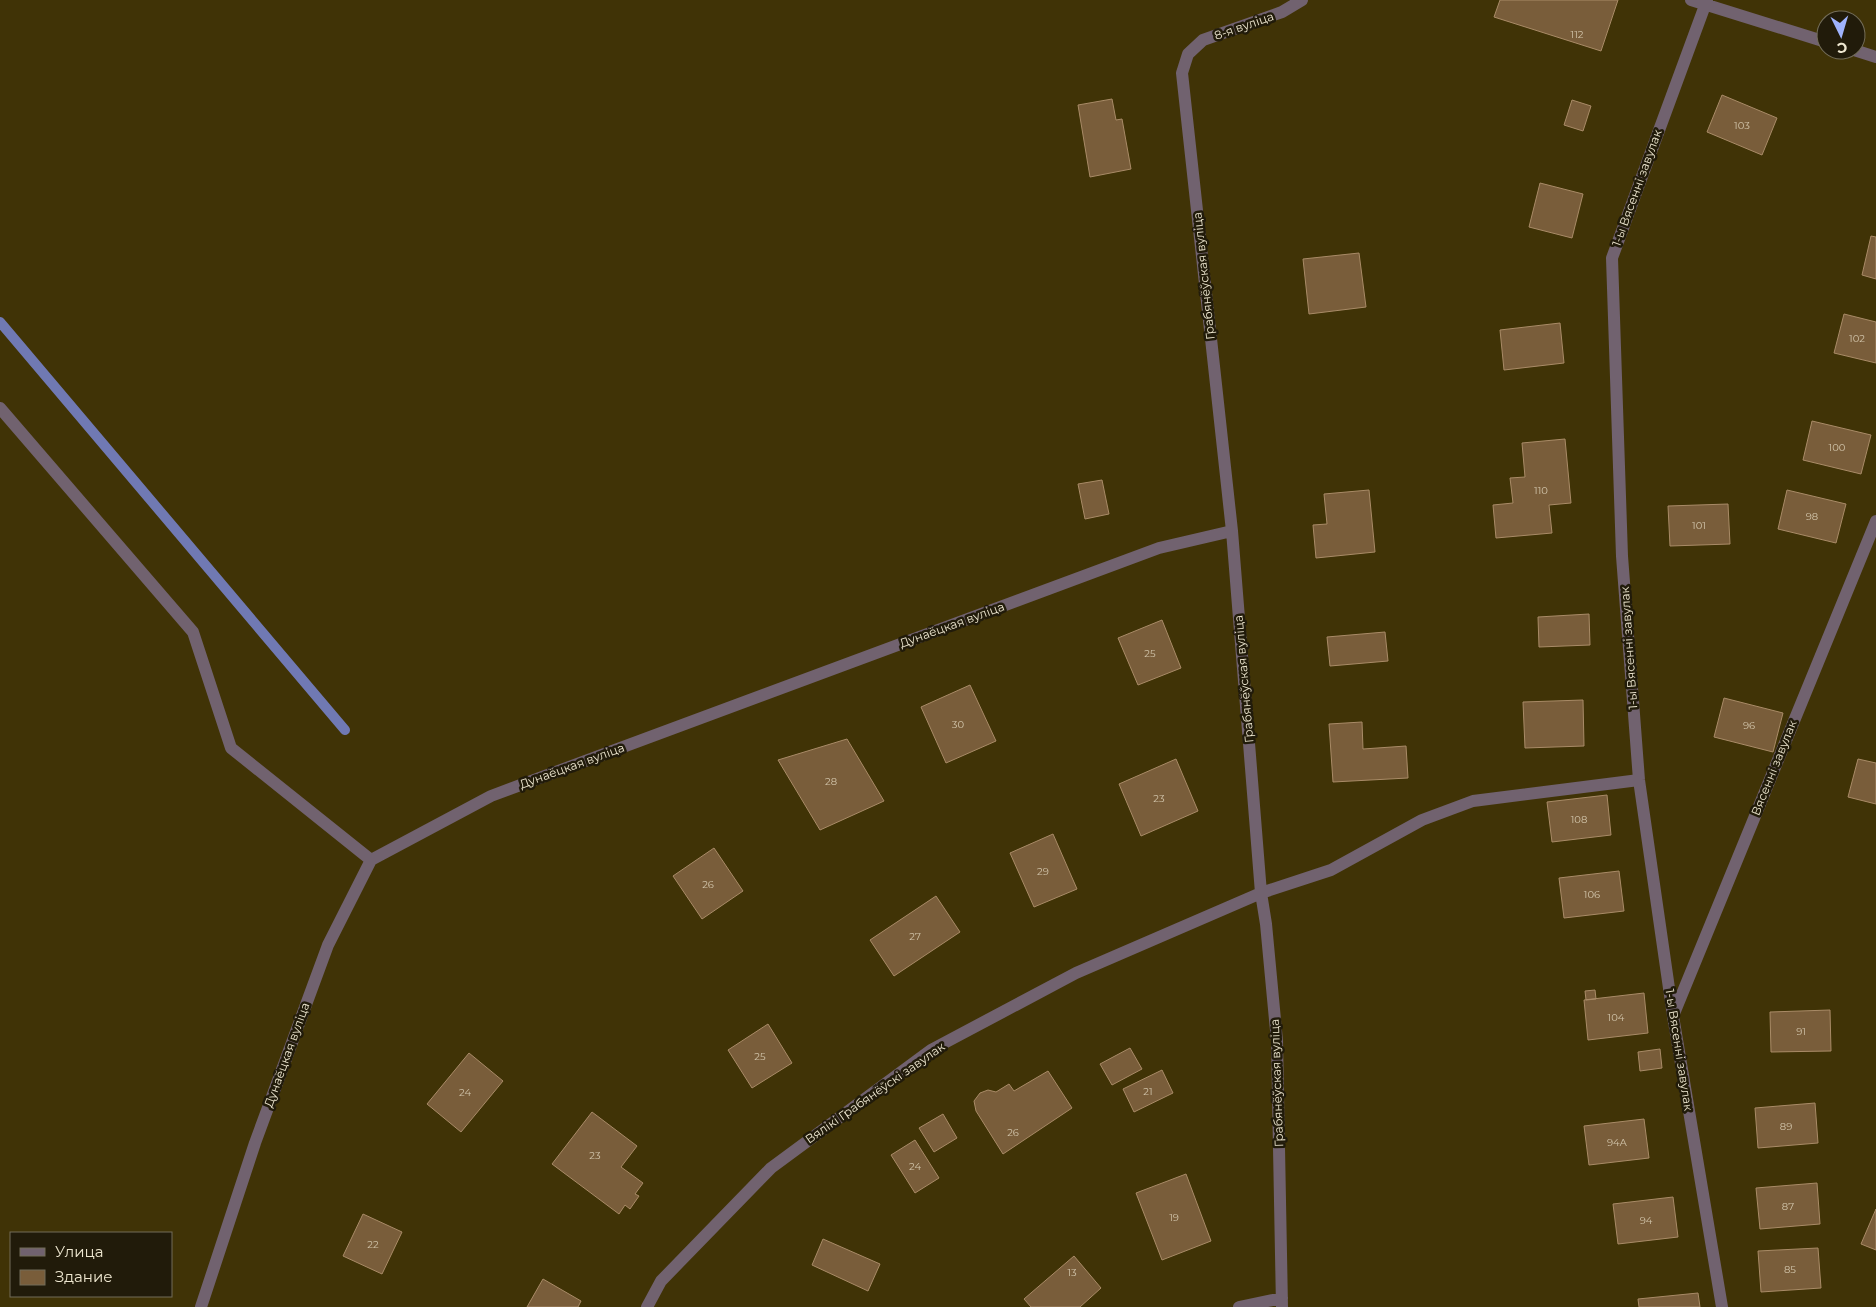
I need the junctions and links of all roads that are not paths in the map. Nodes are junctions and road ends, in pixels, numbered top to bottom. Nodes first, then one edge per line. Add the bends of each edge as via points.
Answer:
1 (1302, 0) edge
2 (1692, 0) edge
3 (1706, 2) edge
4 (1816, 39) edge
5 (1188, 54) joint
6 (0, 408) edge
7 (1876, 521) edge
8 (1232, 531) junction
9 (1639, 780) junction
10 (371, 860) junction
11 (1261, 893) junction
12 (1673, 1016) junction
13 (1282, 1302) edge
14 (201, 1307) edge
15 (647, 1307) edge
16 (1240, 1307) edge
17 (1722, 1307) edge

1 - 5 street, 8-я вуліца via 1282,12 1203,40
2 - 3 street
3 - 4 street
3 - 9 street, 1-ы Вясенні завулак via 1612,258 1622,556
5 - 8 street, Грабянёўская вуліца via 1182,73
6 - 10 street via 193,632 230,748
7 - 12 street, Вясенні завулак
8 - 10 street, Дунаёцкая вуліца via 1160,548 491,796
8 - 11 street, Грабянёўская вуліца
9 - 11 street, Вялікі Грабянёўскі завулак via 1473,801 1422,820 1331,870
9 - 12 street, 1-ы Вясенні завулак
10 - 14 street, Дунаёцкая вуліца via 328,945 255,1143
11 - 13 street, Грабянёўская вуліца via 1277,1042
11 - 15 street, Вялікі Грабянёўскі завулак via 1076,973 931,1050 771,1168 661,1281
12 - 17 street, 1-ы Вясенні завулак
13 - 16 street

